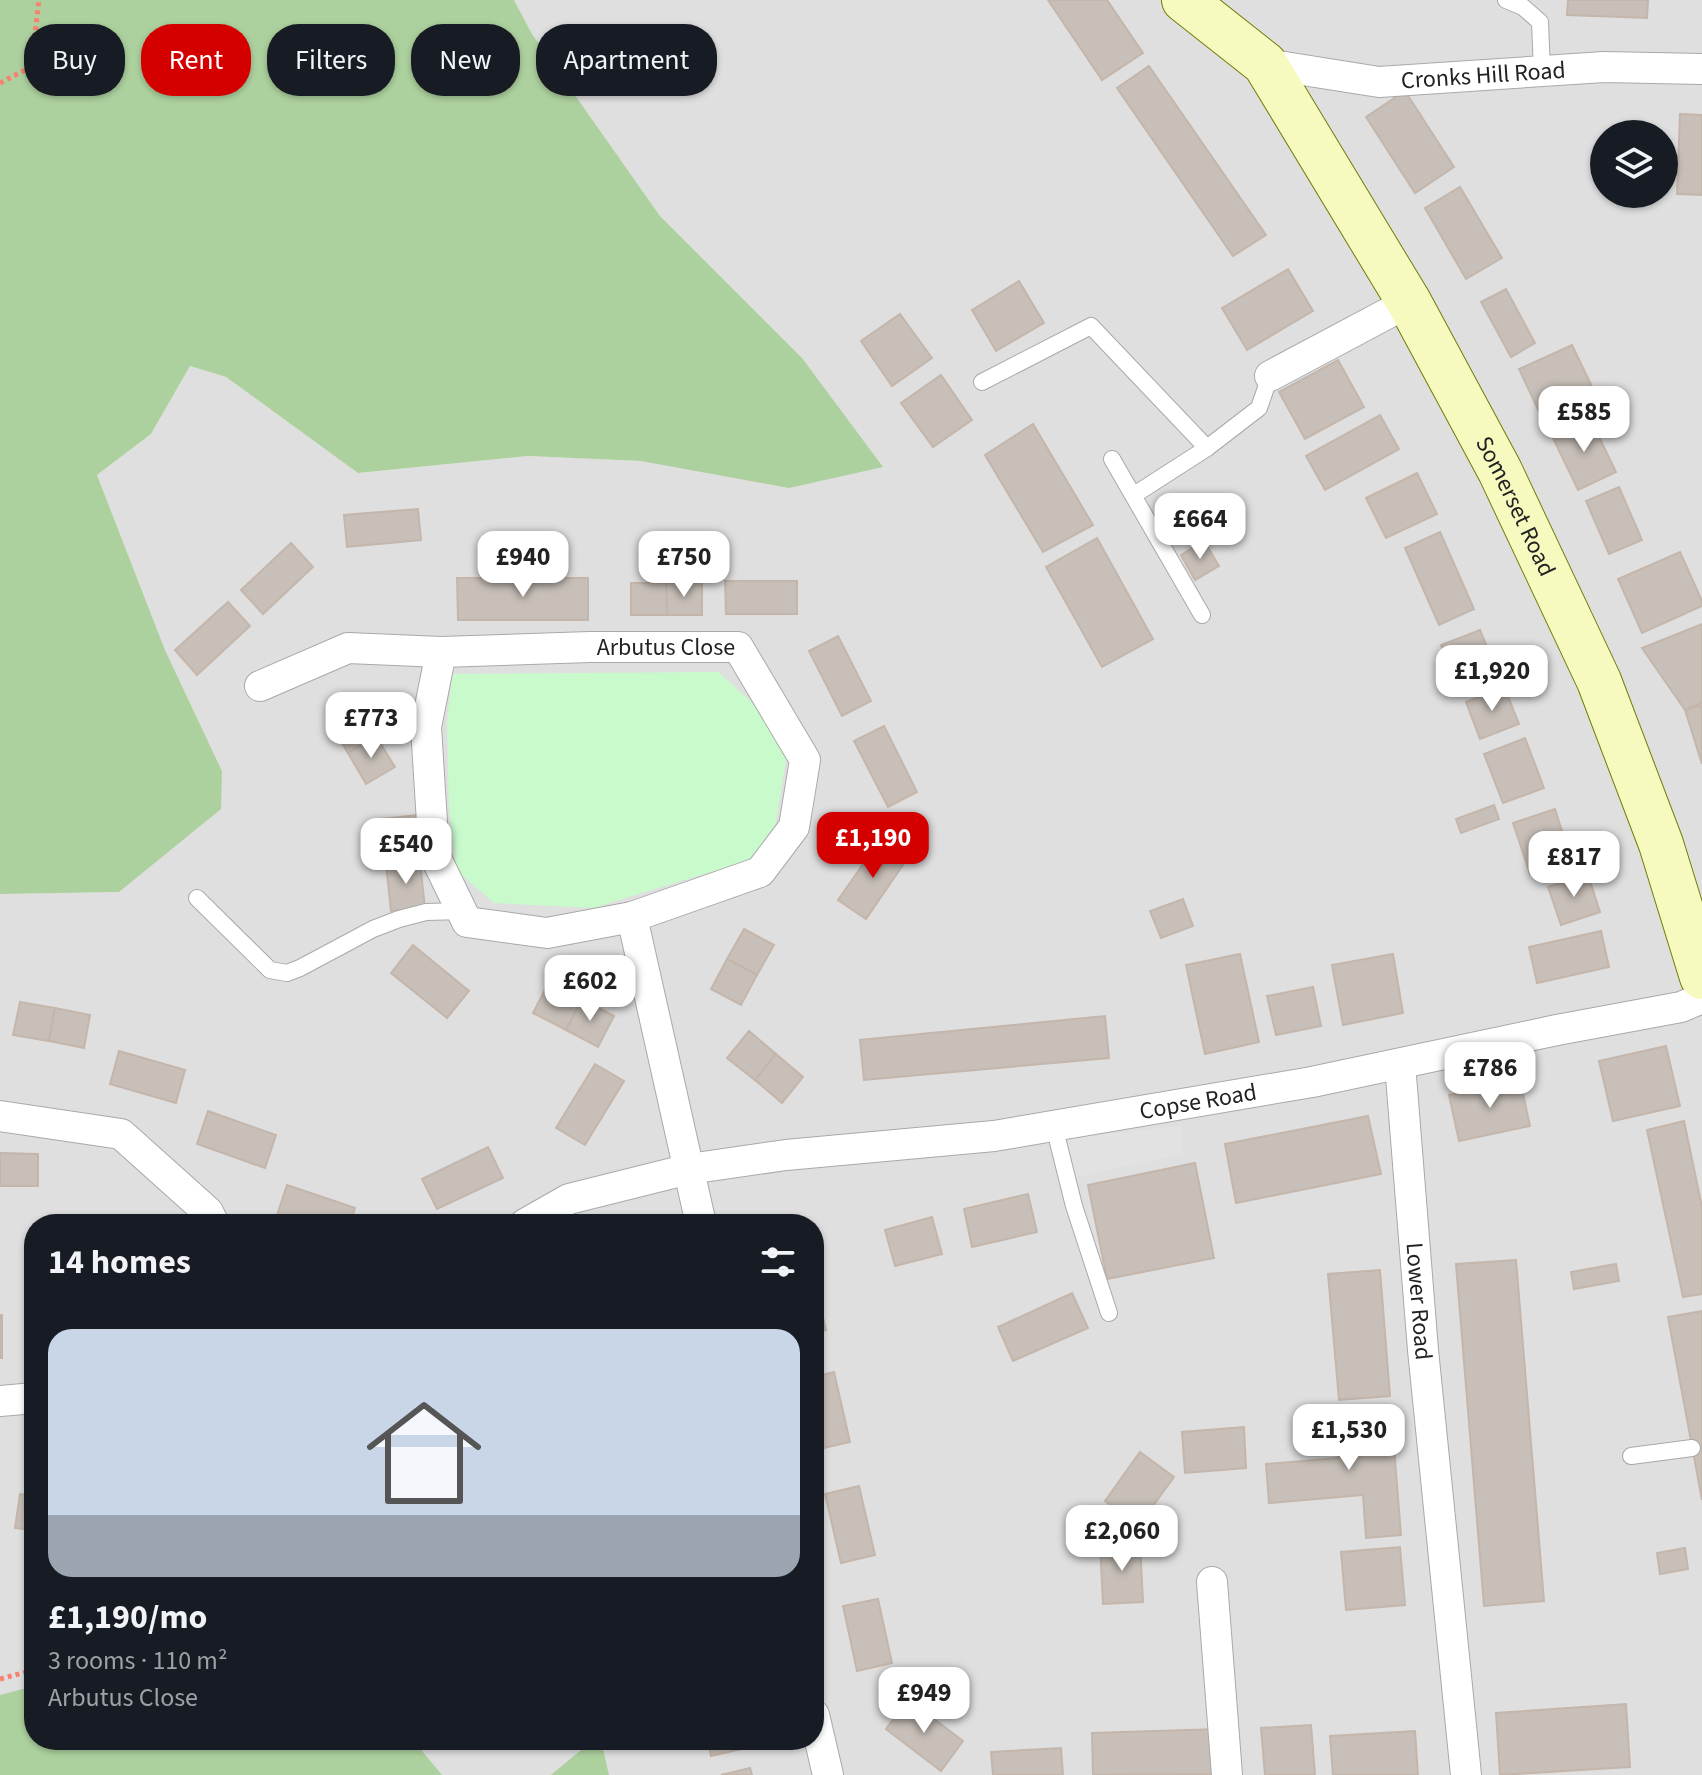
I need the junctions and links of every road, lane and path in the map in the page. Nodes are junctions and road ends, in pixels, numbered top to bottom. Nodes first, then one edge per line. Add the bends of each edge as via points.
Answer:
1 (39, 0) edge
2 (1184, 0) edge
3 (1506, 0) edge
4 (1265, 64) junction
5 (1702, 69) edge
6 (1542, 71) junction
7 (0, 83) edge
8 (1409, 302) junction
9 (1270, 376) joint
10 (982, 382) dead end
11 (1207, 448) junction
12 (1112, 459) dead end
13 (1134, 495) junction
14 (1202, 615) dead end
15 (441, 652) junction
16 (260, 686) dead end
17 (197, 898) dead end
18 (463, 911) junction
19 (632, 917) junction
20 (1702, 977) edge
21 (1702, 998) edge
22 (1400, 1064) junction
23 (0, 1116) edge
24 (1054, 1126) junction
25 (689, 1169) junction
26 (209, 1214) edge
27 (543, 1214) edge
28 (699, 1214) edge
29 (1109, 1313) dead end
30 (24, 1399) edge
31 (0, 1401) edge
32 (1692, 1448) dead end
33 (1631, 1456) dead end
34 (1212, 1582) dead end
35 (24, 1673) edge
36 (0, 1679) edge
37 (822, 1750) edge
38 (828, 1775) edge
39 (1227, 1775) edge
40 (1466, 1775) edge

1 - 7 path via 31,67
2 - 4 street
3 - 6 lane via 1540,22
4 - 6 street, Cronks Hill Road via 1379,82
4 - 8 street, Somerset Road
5 - 6 street, Cronks Hill Road
8 - 9 street
8 - 20 street, Somerset Road via 1500,471 1599,681 1661,844
9 - 11 lane via 1259,408
10 - 11 lane via 1091,326
11 - 13 lane
12 - 13 lane
13 - 14 lane
15 - 16 street, Arbutus Close via 348,648
15 - 18 street via 426,727 434,854
15 - 19 street, Arbutus Close via 738,647 805,760 794,827 760,872
17 - 18 lane via 270,970 287,973 399,919
18 - 19 street, Arbutus Close via 467,922 547,933
19 - 25 street
21 - 22 street, Copse Road via 1681,1007
22 - 24 street, Copse Road
22 - 40 street, Lower Road
23 - 26 street via 121,1134
24 - 25 street, Copse Road
24 - 29 lane
25 - 27 street, Copse Road via 569,1199
25 - 28 street
30 - 31 street
32 - 33 lane
34 - 39 street
35 - 36 path
37 - 38 street

